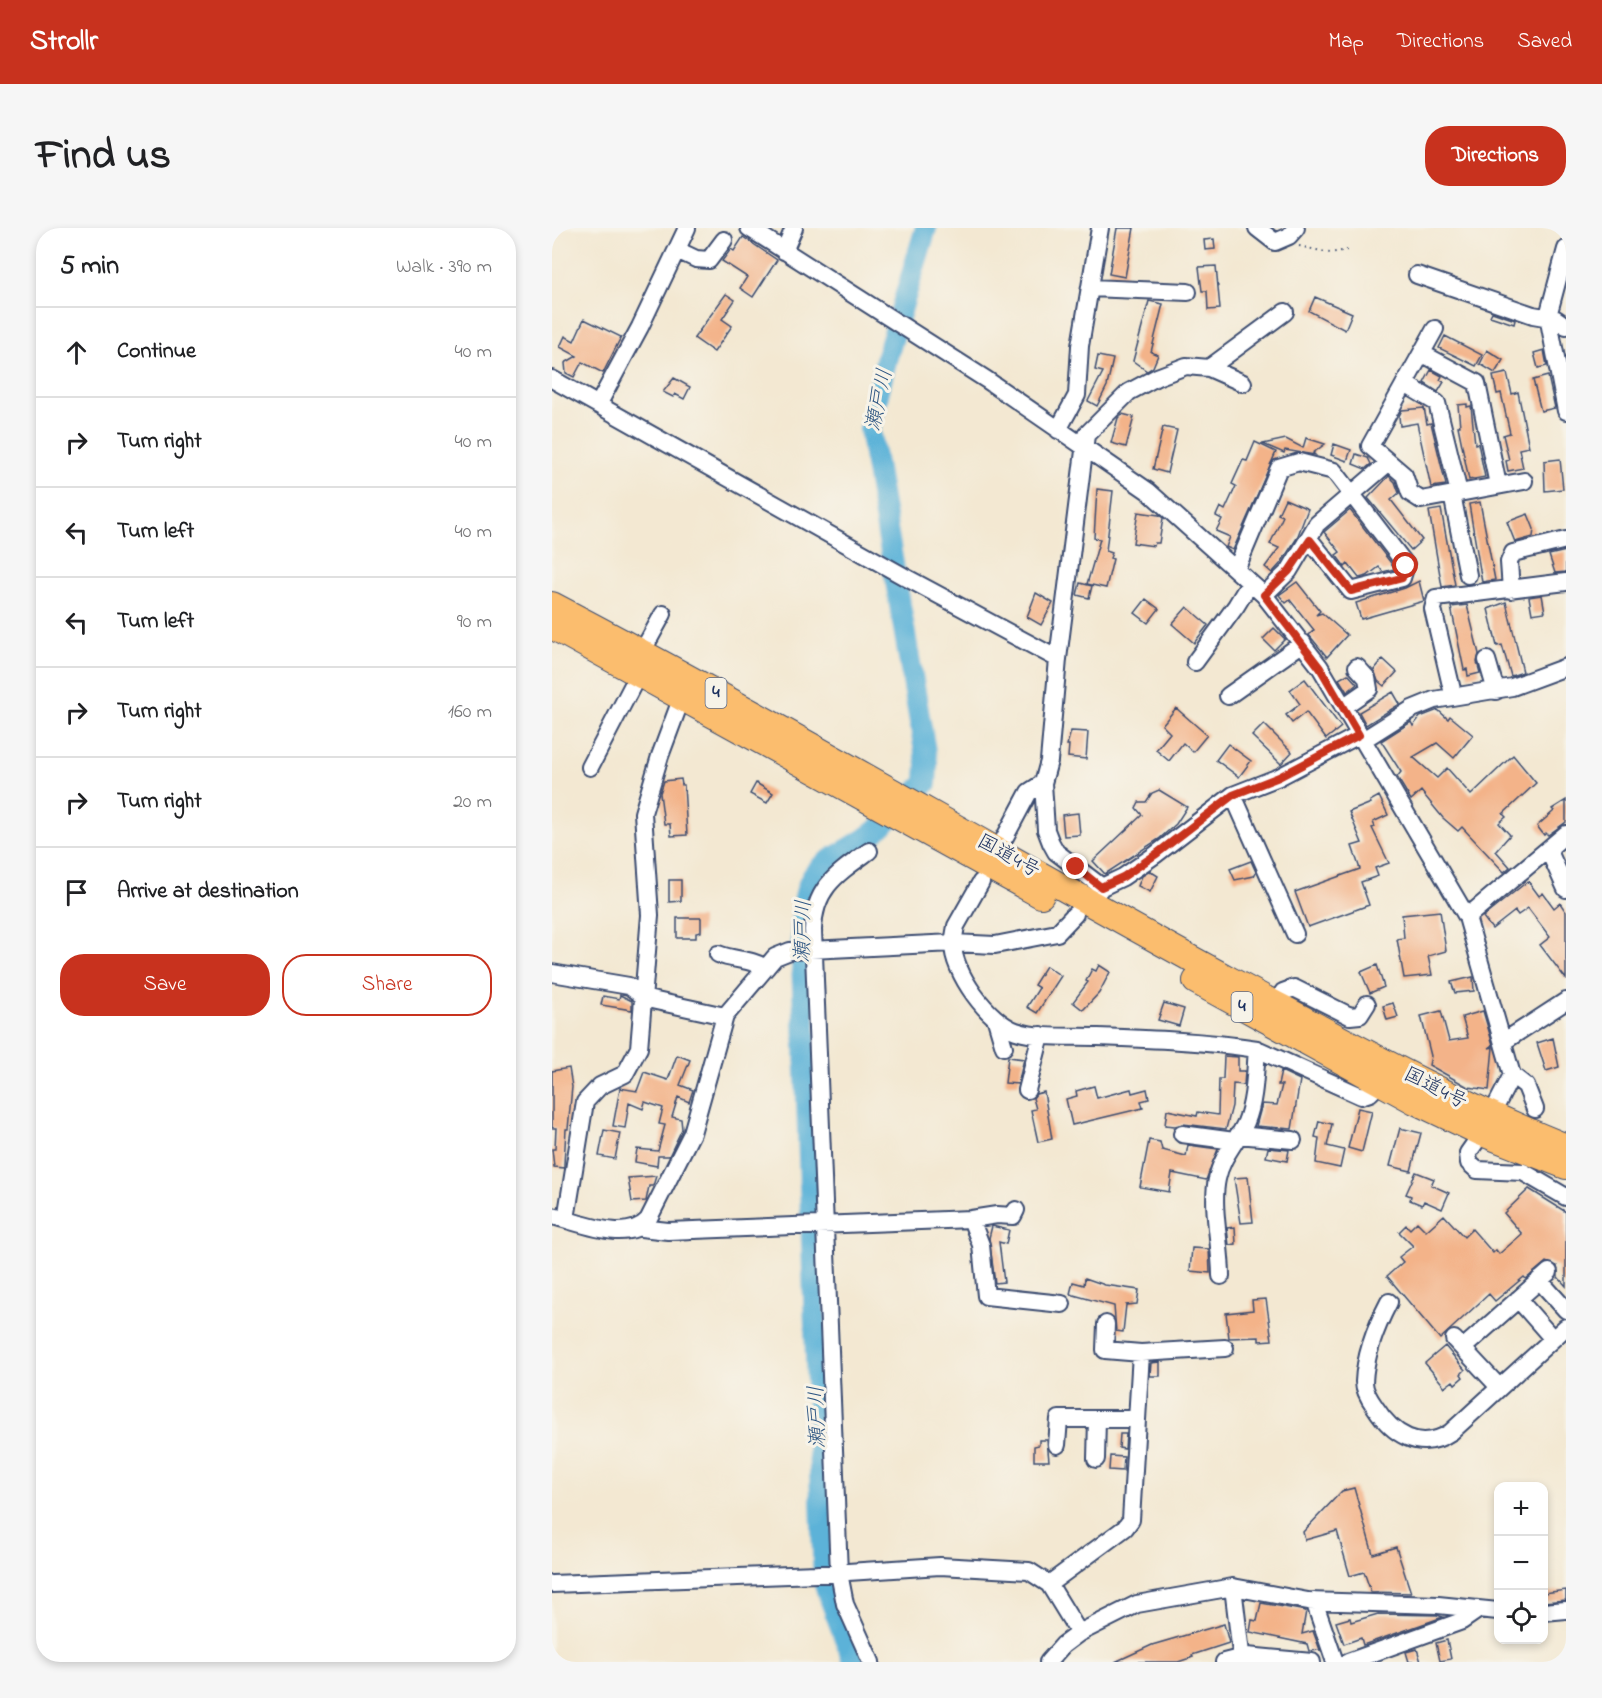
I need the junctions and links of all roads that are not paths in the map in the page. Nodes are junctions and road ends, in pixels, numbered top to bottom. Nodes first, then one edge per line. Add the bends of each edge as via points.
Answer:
1 (687, 228) edge
2 (749, 228) edge
3 (794, 228) edge
4 (1100, 228) edge
5 (1257, 228) edge
6 (1296, 228) edge
7 (724, 240) dead end
8 (1566, 249) edge
9 (677, 250) junction
10 (784, 251) junction
11 (1417, 275) dead end
12 (1090, 288) junction
13 (1188, 292) dead end
14 (1285, 312) dead end
15 (1548, 316) junction
16 (1566, 326) edge
17 (1436, 329) dead end
18 (1422, 354) junction
19 (1209, 368) junction
20 (552, 379) edge
21 (1243, 383) dead end
22 (1405, 384) junction
23 (598, 405) junction
24 (1566, 411) edge
25 (1058, 430) junction
26 (1083, 448) junction
27 (1388, 463) junction
28 (1524, 481) dead end
29 (1498, 485) junction
30 (1455, 493) junction
31 (1351, 495) junction
32 (1310, 540) junction
33 (1566, 540) edge
34 (1236, 570) junction
35 (1468, 575) dead end
36 (1566, 582) edge
37 (1250, 583) junction
38 (1510, 590) junction
39 (1264, 595) junction
40 (552, 605) edge
41 (663, 614) dead end
42 (552, 626) edge
43 (1303, 643) junction
44 (1058, 659) junction
45 (1487, 660) dead end
46 (1195, 662) dead end
47 (640, 663) junction
48 (1566, 667) edge
49 (1357, 668) dead end
50 (1496, 690) junction
51 (1453, 694) junction
52 (1228, 696) dead end
53 (682, 697) junction
54 (1343, 707) junction
55 (1361, 738) junction
56 (590, 767) dead end
57 (1043, 783) junction
58 (875, 794) junction
59 (1233, 795) junction
60 (1566, 834) edge
61 (1005, 837) dead end
62 (1548, 849) junction
63 (869, 851) dead end
64 (981, 882) dead end
65 (1566, 889) edge
66 (1088, 901) junction
67 (1467, 917) junction
68 (1295, 934) dead end
69 (953, 943) junction
70 (812, 950) junction
71 (718, 954) dead end
72 (766, 968) junction
73 (552, 973) edge
74 (643, 996) junction
75 (1566, 1000) edge
76 (1276, 1004) junction
77 (1367, 1004) dead end
78 (725, 1016) junction
79 (996, 1020) junction
80 (1041, 1035) junction
81 (1503, 1042) junction
82 (1004, 1047) dead end
83 (1257, 1049) junction
84 (1512, 1075) junction
85 (1380, 1083) junction
86 (1027, 1090) dead end
87 (1535, 1109) dead end
88 (1486, 1125) junction
89 (1182, 1134) dead end
90 (1236, 1138) junction
91 (1293, 1140) dead end
92 (1566, 1147) edge
93 (1566, 1166) edge
94 (1566, 1197) edge
95 (1016, 1210) dead end
96 (559, 1217) edge
97 (971, 1219) junction
98 (823, 1224) junction
99 (641, 1228) junction
100 (1221, 1276) dead end
101 (1518, 1299) junction
102 (1389, 1302) dead end
103 (1062, 1304) dead end
104 (1566, 1310) edge
105 (1106, 1324) dead end
106 (1566, 1327) edge
107 (1553, 1339) junction
108 (1225, 1348) dead end
109 (1141, 1353) junction
110 (1499, 1387) junction
111 (1097, 1419) junction
112 (1137, 1419) junction
113 (1057, 1445) dead end
114 (1096, 1459) dead end
115 (837, 1573) junction
116 (552, 1584) edge
117 (1049, 1584) junction
118 (1233, 1587) junction
119 (1314, 1601) junction
120 (1478, 1610) junction
121 (1566, 1610) edge
122 (1494, 1611) edge
123 (1548, 1612) edge
124 (1079, 1633) junction
125 (1391, 1655) edge
126 (1242, 1659) edge
127 (871, 1662) edge
128 (1048, 1662) edge
129 (1224, 1662) edge
130 (1312, 1662) edge
131 (1335, 1662) edge
132 (1348, 1662) edge

1 - 9 street
2 - 10 street
3 - 10 street
4 - 12 street
5 - 6 street via 1275,242
7 - 9 street via 709,260
8 - 15 street
9 - 23 street
10 - 25 street via 987,380
11 - 15 street via 1533,315
12 - 13 street
12 - 25 street via 1077,395
14 - 19 street
15 - 16 street
15 - 24 street
17 - 18 street
18 - 22 street
18 - 29 street via 1477,384
19 - 21 street
19 - 26 street via 1186,366 1129,393 1086,435
20 - 23 street
22 - 27 street via 1370,446
22 - 30 street via 1437,403
23 - 44 street
25 - 26 street
26 - 34 street via 1148,491
26 - 44 street
27 - 30 street via 1404,475 1410,493 1421,500
27 - 31 street
28 - 29 street
29 - 30 street
30 - 35 street
31 - 32 street via 1317,524
31 - 32 street via 1406,566 1402,578 1351,591
31 - 34 street via 1334,471 1299,462 1279,468
32 - 39 street via 1289,571
33 - 38 street via 1513,553 1509,562
34 - 37 street
36 - 38 street
37 - 39 street
37 - 46 street
38 - 51 street via 1444,596 1433,602
39 - 43 street
40 - 47 highway, 国道4号 / 4
41 - 47 street
42 - 47 highway, 国道4号 / 4
43 - 52 street
43 - 54 street
44 - 57 street via 1049,760
45 - 50 street
47 - 53 highway, 国道4号 / 4
47 - 56 street
47 - 58 highway, 国道4号 / 4
48 - 50 street
49 - 54 street via 1368,678 1369,689
50 - 51 street
51 - 55 street via 1412,709
53 - 58 highway, 国道4号 / 4
53 - 74 street via 643,813 650,915
54 - 55 street
55 - 59 street
55 - 67 street
57 - 61 street via 1029,792
57 - 66 street via 1046,830
58 - 66 highway, 国道4号 / 4
59 - 66 street
59 - 68 street
60 - 62 street
62 - 65 street
62 - 67 street
63 - 70 street via 820,894 814,913
64 - 69 street via 956,926
66 - 69 street via 1057,933 995,945
66 - 76 highway, 国道4号 / 4
66 - 85 highway, 国道4号 / 4
67 - 81 street
69 - 70 street
69 - 79 street via 958,969
70 - 72 street via 790,951 775,957
70 - 98 street
71 - 72 street
72 - 78 street
73 - 74 street via 629,986
74 - 78 street
74 - 96 street via 639,1048 631,1066 625,1074 600,1086 585,1102
75 - 81 street
76 - 77 street via 1283,992 1294,988 1350,1016 1360,1015
76 - 88 highway, 国道4号 / 4 via 1433,1089
78 - 99 street via 692,1133
79 - 80 street via 1014,1030
79 - 82 street
80 - 83 street via 1168,1039
80 - 86 street
81 - 84 street
83 - 85 street via 1361,1096
83 - 90 street via 1253,1094 1246,1121
84 - 87 street via 1532,1084
84 - 88 street
85 - 88 highway, 国道4号 / 4
88 - 92 highway, 国道4号 / 4
88 - 93 highway, 国道4号 / 4
88 - 94 street via 1468,1153 1473,1168 1523,1172
89 - 90 street
90 - 91 street
90 - 100 street via 1216,1181
95 - 97 street via 1013,1216
96 - 99 street via 620,1231
97 - 98 street
97 - 103 street via 981,1245 986,1296
98 - 99 street
98 - 115 street
101 - 104 street via 1544,1276
101 - 107 street
101 - 110 street via 1458,1344
102 - 110 street via 1364,1382 1370,1400 1390,1428 1418,1441 1435,1440 1451,1432
105 - 109 street via 1105,1350
106 - 107 street
107 - 110 street
108 - 109 street
109 - 112 street
111 - 112 street
111 - 113 street via 1059,1419
111 - 114 street
112 - 117 street via 1131,1520
115 - 116 street
115 - 117 street via 940,1566 1029,1571
115 - 127 street via 845,1604
117 - 124 street
118 - 119 street
118 - 124 street via 1137,1604
118 - 126 street
119 - 120 street
119 - 131 street
120 - 122 street
120 - 125 street via 1475,1615
121 - 123 street
124 - 128 street
125 - 132 street
126 - 129 street
126 - 130 street

